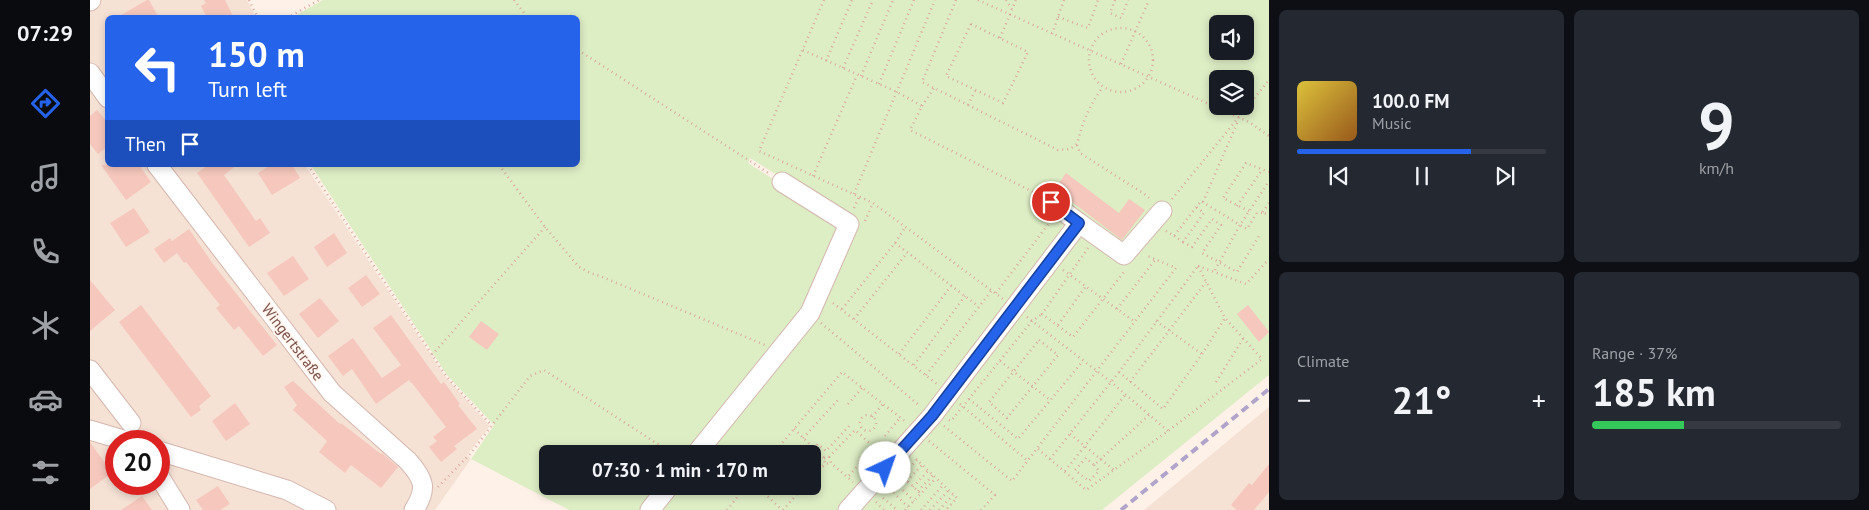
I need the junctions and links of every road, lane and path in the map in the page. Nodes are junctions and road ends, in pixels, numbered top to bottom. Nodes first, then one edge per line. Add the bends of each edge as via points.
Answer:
1 (249, 0) edge
2 (319, 0) edge
3 (514, 0) edge
4 (824, 0) edge
5 (852, 0) edge
6 (873, 0) edge
7 (893, 0) edge
8 (914, 0) edge
9 (935, 0) edge
10 (956, 0) edge
11 (978, 0) edge
12 (1007, 0) edge
13 (1016, 0) edge
14 (1064, 0) edge
15 (1098, 0) edge
16 (1115, 0) edge
17 (1128, 0) edge
18 (1149, 0) edge
19 (1012, 10) junction
20 (1010, 14) junction
21 (256, 15) edge
22 (292, 15) edge
23 (526, 15) edge
24 (1058, 17) junction
25 (1136, 31) junction
26 (1052, 34) junction
27 (1000, 38) junction
28 (803, 50) junction
29 (580, 51) edge
30 (1090, 51) junction
31 (826, 60) junction
32 (1121, 64) junction
33 (843, 68) junction
34 (90, 73) edge
35 (859, 75) junction
36 (1148, 77) junction
37 (1269, 80) edge
38 (879, 84) junction
39 (1103, 87) junction
40 (934, 88) junction
41 (976, 90) junction
42 (897, 92) junction
43 (105, 94) edge
44 (968, 105) junction
45 (922, 106) junction
46 (1240, 118) junction
47 (1269, 136) edge
48 (1077, 144) junction
49 (159, 167) edge
50 (309, 167) edge
51 (500, 167) edge
52 (1262, 170) junction
53 (1269, 172) edge
54 (814, 176) junction
55 (1269, 181) edge
56 (782, 182) joint
57 (854, 194) junction
58 (1203, 202) junction
59 (1269, 202) edge
60 (873, 203) junction
61 (1055, 205) junction
62 (1237, 206) junction
63 (1196, 207) junction
64 (1249, 211) junction
65 (1262, 213) junction
66 (1269, 214) edge
67 (1157, 217) junction
68 (865, 221) dead end
69 (1079, 223) junction
70 (1240, 225) junction
71 (906, 226) junction
72 (545, 227) junction
73 (1096, 236) junction
74 (1174, 236) junction
75 (1259, 236) dead end
76 (1183, 242) junction
77 (894, 243) junction
78 (1128, 252) junction
79 (907, 253) junction
80 (1269, 258) edge
81 (1155, 260) junction
82 (1219, 262) junction
83 (1198, 266) junction
84 (1214, 272) junction
85 (1069, 275) junction
86 (1206, 282) junction
87 (951, 286) junction
88 (1086, 286) junction
89 (992, 290) junction
90 (996, 293) junction
91 (965, 296) junction
92 (1102, 298) junction
93 (829, 301) dead end
94 (978, 306) junction
95 (1015, 308) junction
96 (842, 309) junction
97 (1117, 309) junction
98 (1042, 314) junction
99 (823, 315) dead end
100 (1225, 318) junction
101 (854, 319) junction
102 (1032, 321) junction
103 (1156, 321) junction
104 (1135, 322) junction
105 (1058, 325) junction
106 (1169, 330) junction
107 (1243, 339) junction
108 (780, 351) junction
109 (899, 354) junction
110 (1202, 354) junction
111 (432, 355) junction
112 (1000, 361) junction
113 (1083, 361) junction
114 (914, 366) junction
115 (90, 370) edge
116 (1014, 371) junction
117 (1097, 372) junction
118 (1119, 372) junction
119 (926, 375) junction
120 (1111, 382) junction
121 (1130, 382) junction
122 (1216, 382) dead end
123 (1033, 386) junction
124 (862, 388) junction
125 (949, 394) junction
126 (1125, 395) junction
127 (969, 399) junction
128 (838, 400) dead end
129 (1050, 400) junction
130 (848, 404) dead end
131 (883, 404) junction
132 (963, 406) junction
133 (934, 412) junction
134 (1149, 415) junction
135 (872, 417) junction
136 (900, 418) junction
137 (132, 423) dead end
138 (850, 425) dead end
139 (492, 426) junction
140 (794, 429) junction
141 (90, 430) edge
142 (1168, 431) junction
143 (918, 432) junction
144 (105, 434) edge
145 (1070, 434) junction
146 (885, 436) dead end
147 (803, 438) junction
148 (809, 444) edge
149 (659, 445) edge
150 (703, 445) edge
151 (781, 445) edge
152 (1085, 446) junction
153 (821, 447) edge
154 (1038, 449) junction
155 (170, 454) edge
156 (821, 455) edge
157 (824, 458) junction
158 (830, 458) junction
159 (1101, 458) junction
160 (1050, 459) junction
161 (1028, 462) junction
162 (825, 464) junction
163 (831, 464) junction
164 (922, 465) junction
165 (1094, 466) junction
166 (821, 468) edge
167 (928, 470) junction
168 (1114, 470) junction
169 (1064, 471) junction
170 (933, 475) junction
171 (847, 478) junction
172 (936, 478) junction
173 (907, 481) junction
174 (896, 483) dead end
175 (944, 485) junction
176 (913, 487) junction
177 (890, 490) dead end
178 (949, 490) junction
179 (918, 491) junction
180 (864, 492) junction
181 (170, 494) edge
182 (921, 494) junction
183 (954, 494) junction
184 (662, 495) edge
185 (739, 495) edge
186 (766, 495) edge
187 (796, 495) edge
188 (883, 498) dead end
189 (914, 501) junction
190 (418, 502) edge
191 (908, 507) junction
192 (180, 510) edge
193 (326, 510) edge
194 (650, 510) edge
195 (727, 510) edge
196 (782, 510) edge
197 (848, 510) edge
198 (897, 510) edge
199 (905, 510) edge
200 (920, 510) edge
201 (930, 510) edge
202 (939, 510) edge
203 (946, 510) edge
204 (981, 510) edge

1 - 21 path
2 - 22 path
3 - 23 path
4 - 28 path
5 - 31 path
6 - 33 path
7 - 35 path
8 - 38 path
9 - 42 path
10 - 40 path via 922,82
11 - 20 path
12 - 19 path
13 - 19 path
14 - 24 path
15 - 24 path via 1088,28
16 - 17 path via 1110,13 1122,18
18 - 25 path
19 - 20 path
20 - 26 path
20 - 27 path
24 - 26 path
25 - 30 path via 1118,27 1108,30 1094,42
25 - 32 path
25 - 36 path via 1145,38 1153,57
26 - 30 path
27 - 41 path via 1028,52 1003,103
27 - 41 path via 971,24 946,76
28 - 31 path
28 - 54 path via 759,151
29 - 56 path
30 - 32 path
30 - 39 path via 1090,71
31 - 33 path
32 - 36 path
33 - 35 path
34 - 43 street
35 - 38 path
35 - 54 path
36 - 39 path via 1132,90 1117,91
36 - 46 path
37 - 46 path
38 - 42 path
39 - 48 path via 1082,121
40 - 44 path
40 - 45 path
41 - 44 path
42 - 45 path
42 - 57 path
44 - 48 path via 1058,150 1070,149
45 - 61 path via 910,130
46 - 47 path
46 - 58 path
46 - 67 path
48 - 67 path via 1080,153 1146,195
49 - 190 street, Wingertstraße via 332,393 418,472 423,486
50 - 111 path
51 - 72 path
52 - 53 path
52 - 62 path
52 - 62 path via 1246,163 1223,198
54 - 57 path
55 - 64 path
56 - 108 street via 849,224 810,313
57 - 60 path
58 - 63 path
58 - 70 path
59 - 65 path
60 - 68 path
60 - 71 path
61 - 69 street
61 - 90 path
62 - 64 path
63 - 74 path
63 - 76 path via 1204,213
64 - 70 path
65 - 66 path
65 - 70 path via 1257,213 1247,229
67 - 74 path
67 - 78 street
69 - 73 street
69 - 95 street
70 - 82 path
71 - 77 path
71 - 89 path
72 - 108 path via 579,267 590,273
72 - 111 path
73 - 78 street
73 - 85 path
74 - 76 path
75 - 82 path via 1237,272
76 - 82 path via 1192,247 1212,219 1221,225 1202,253
77 - 79 path
77 - 96 path
78 - 81 path
78 - 92 path via 1128,266
79 - 87 path
79 - 101 path
80 - 84 path via 1246,284
81 - 97 path
81 - 104 path via 1176,268
82 - 84 path
83 - 84 path
83 - 86 path
83 - 103 path
85 - 88 path
85 - 98 path
86 - 100 path
86 - 106 path
87 - 91 path
87 - 109 path
88 - 92 path
88 - 105 path
89 - 90 path
89 - 94 path
90 - 95 path
91 - 94 path
91 - 114 path
92 - 97 path
92 - 105 path via 1073,337
93 - 96 path
94 - 119 path
95 - 102 path
95 - 125 street
96 - 101 path
97 - 104 path
98 - 102 path
98 - 105 path
99 - 133 path via 820,322
100 - 107 path
100 - 110 path
101 - 109 path
102 - 112 path
102 - 113 path
103 - 106 path
103 - 118 path
104 - 117 path
106 - 110 path
106 - 121 path
107 - 122 path
107 - 142 path via 1262,359
108 - 150 street
109 - 114 path
110 - 121 path via 1162,409
111 - 139 path via 446,376
112 - 116 path
112 - 127 path
113 - 117 path
113 - 129 path
114 - 119 path
115 - 137 street
116 - 123 path
116 - 123 path via 1039,340 1058,355
116 - 123 path via 989,402 1007,418
117 - 120 path
117 - 154 path
118 - 120 path
118 - 121 path
119 - 125 path
120 - 126 path
120 - 145 path
123 - 129 path
124 - 130 path
124 - 131 path
124 - 140 path via 842,372
125 - 132 path
125 - 133 street
126 - 134 path
126 - 152 path
127 - 129 path via 1018,439
127 - 132 path
128 - 147 path
131 - 135 path
131 - 136 path
132 - 133 path via 951,421
132 - 161 path
133 - 143 street
133 - 161 path via 1012,481
134 - 142 path
134 - 159 path
135 - 135 path via 866,416 860,421 864,430 874,427
136 - 143 path
136 - 146 path
138 - 153 path via 826,451
139 - 149 path via 530,376 544,370
139 - 190 path via 443,484
140 - 147 path
140 - 151 path
141 - 144 street
142 - 168 path
143 - 180 street
143 - 204 path via 995,495
145 - 152 path
145 - 160 path
147 - 148 path
152 - 159 path
152 - 169 path
154 - 160 path
154 - 161 path
155 - 193 street via 287,490
156 - 157 path
157 - 158 path
157 - 162 path
158 - 163 path
158 - 171 path via 856,430 874,447
159 - 165 path
159 - 168 path
160 - 169 path
162 - 163 path
162 - 166 path
163 - 171 path
164 - 167 path
164 - 173 path
164 - 173 path via 916,459 902,476
165 - 165 path via 1086,458 1075,470 1089,481 1099,471
167 - 170 path
167 - 176 path
168 - 169 path via 1086,490
170 - 172 path
170 - 179 path
171 - 180 path
172 - 175 path
172 - 182 path
173 - 176 path
174 - 189 path
175 - 178 path
175 - 200 path
176 - 179 path
177 - 191 path
178 - 183 path
178 - 201 path
179 - 182 path
180 - 197 street
181 - 192 street
182 - 189 path
183 - 202 path
183 - 203 path via 957,498
184 - 194 street
185 - 195 path
186 - 196 path
187 - 196 path
188 - 198 path
189 - 191 path
191 - 199 path

